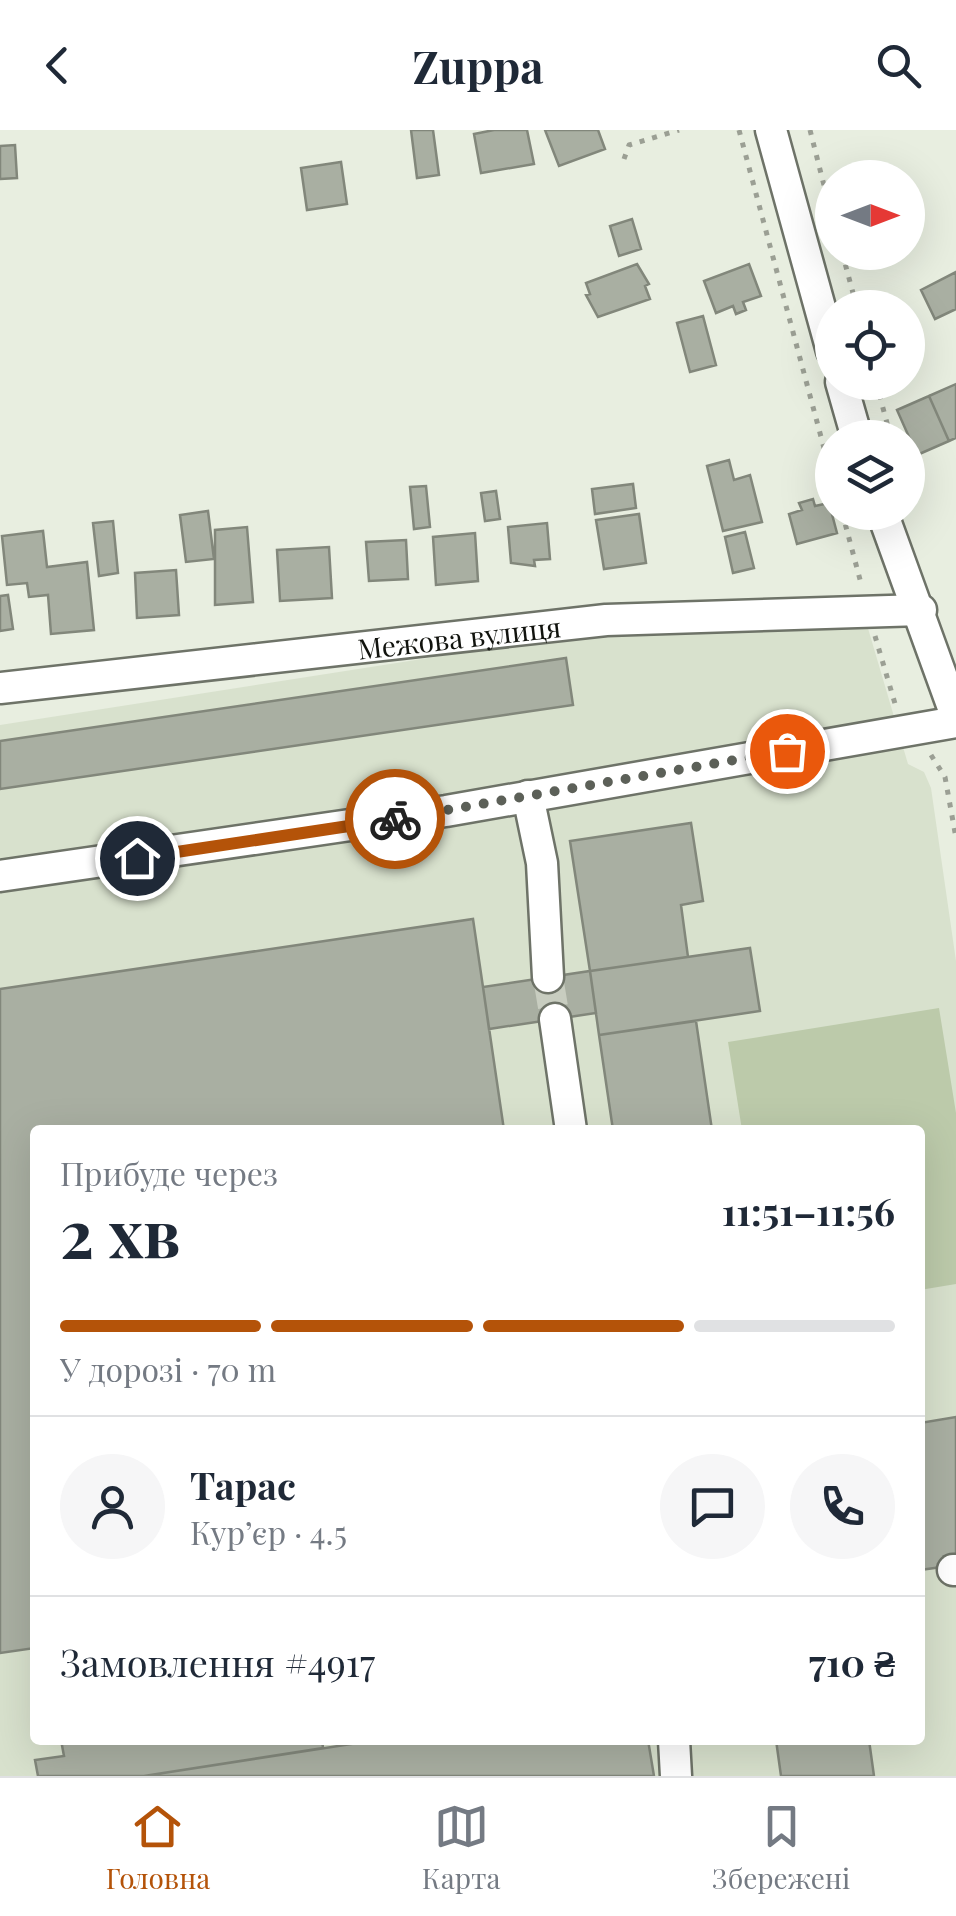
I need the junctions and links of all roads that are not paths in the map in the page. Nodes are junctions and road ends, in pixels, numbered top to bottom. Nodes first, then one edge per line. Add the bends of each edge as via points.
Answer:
1 (771, 130) edge
2 (815, 290) edge
3 (889, 530) edge
4 (921, 610) junction
5 (0, 688) edge
6 (956, 719) edge
7 (528, 796) junction
8 (0, 876) edge
9 (548, 977) tunnel mouth
10 (555, 1019) tunnel mouth
11 (570, 1125) edge
12 (674, 1745) edge
13 (676, 1776) edge

1 - 2 street
3 - 4 street
4 - 5 street, Межова вулиця via 606,620
4 - 6 street
6 - 7 street
7 - 8 street
7 - 9 street via 542,862
10 - 11 street
12 - 13 street

